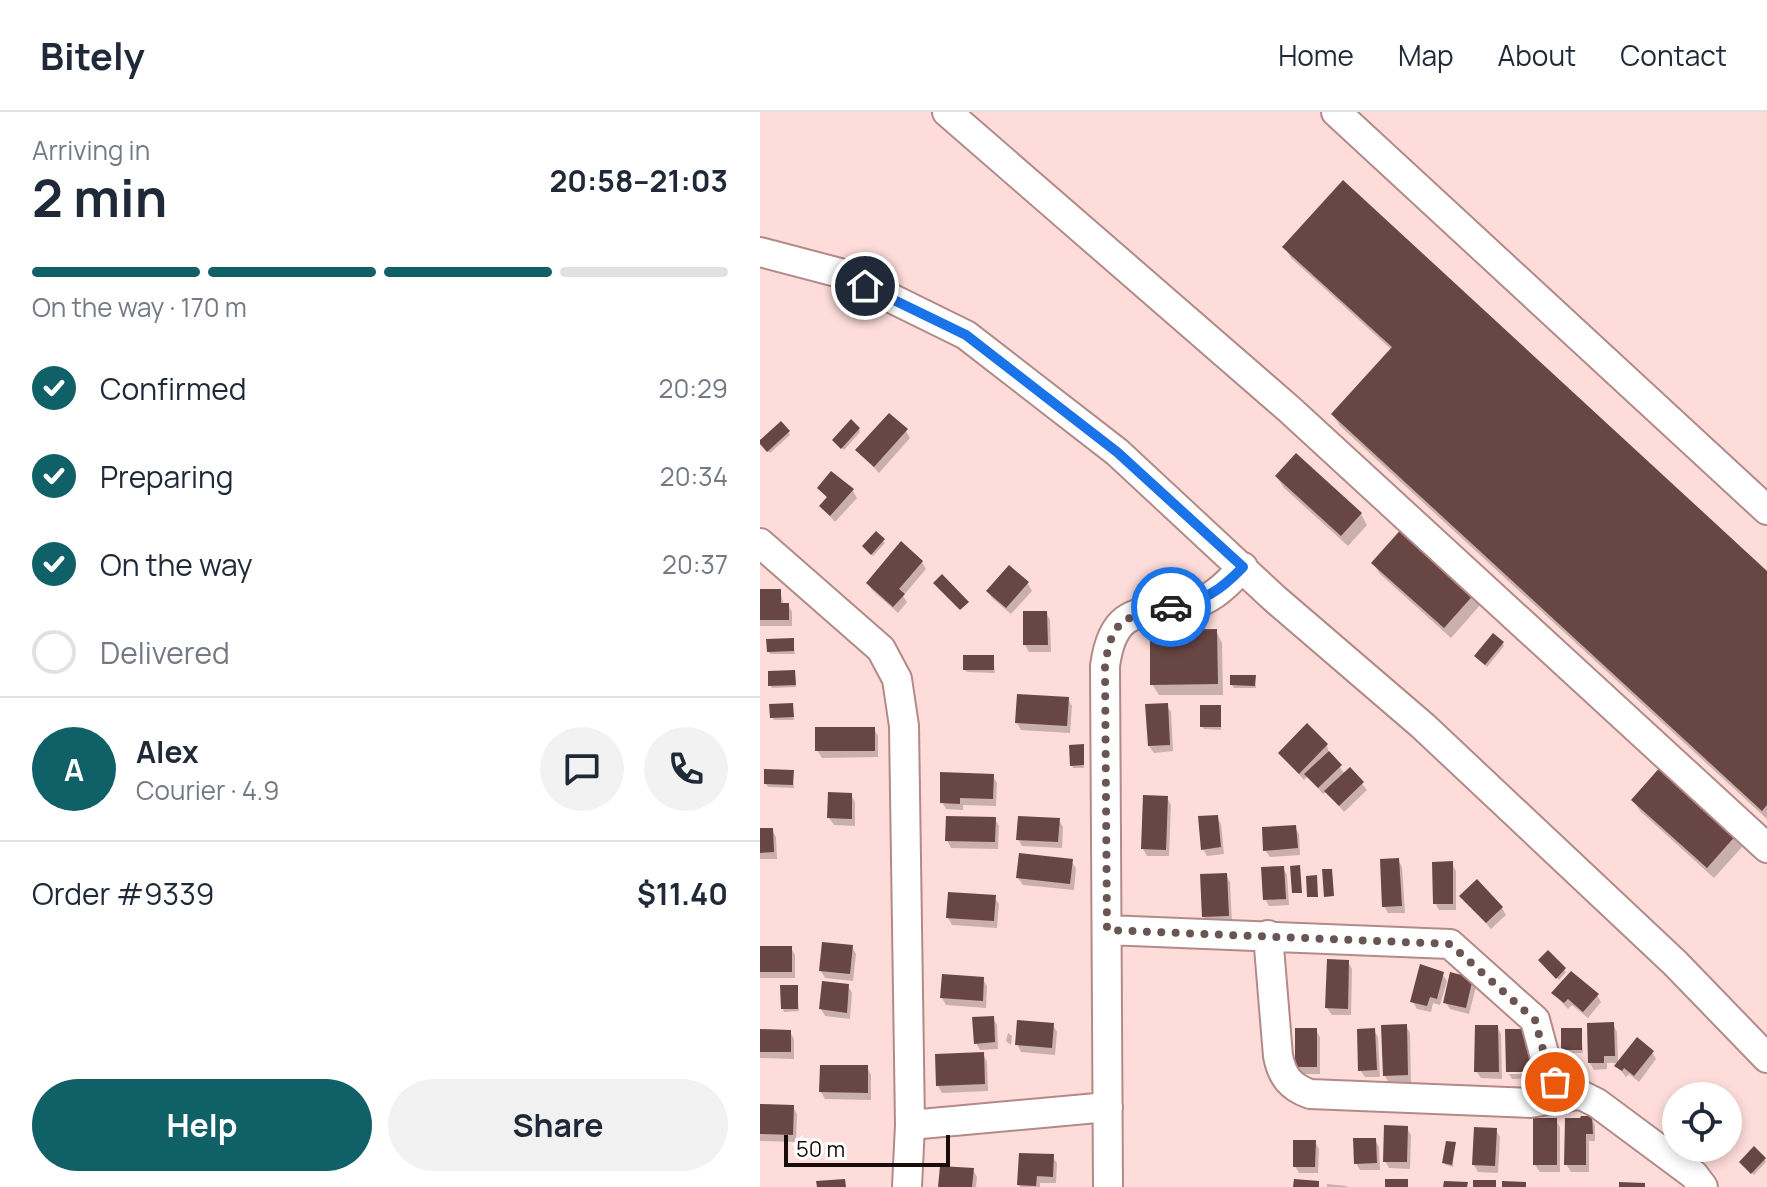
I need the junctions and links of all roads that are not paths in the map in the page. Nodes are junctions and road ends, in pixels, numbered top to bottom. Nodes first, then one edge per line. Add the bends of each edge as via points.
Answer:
1 (947, 112) edge
2 (1336, 112) edge
3 (760, 252) edge
4 (1767, 510) edge
5 (760, 543) edge
6 (1243, 567) junction
7 (1767, 848) edge
8 (1107, 930) junction
9 (1268, 935) junction
10 (1767, 1058) edge
11 (1578, 1095) junction
12 (1108, 1107) junction
13 (910, 1125) junction
14 (907, 1187) edge
15 (1108, 1187) edge
16 (1703, 1187) edge

1 - 7 street via 1289,409
2 - 4 street
3 - 6 street via 840,273 966,335 1117,452
5 - 13 street via 881,649 897,679 904,726
6 - 8 street via 1204,600 1130,616 1108,643
6 - 10 street via 1423,726 1675,963
8 - 9 street
8 - 12 street
9 - 11 street via 1450,944 1535,1020 1549,1072 1555,1082
9 - 11 street via 1281,1071 1300,1090 1530,1103
11 - 16 street via 1597,1103
12 - 13 street
12 - 15 street
13 - 14 street

